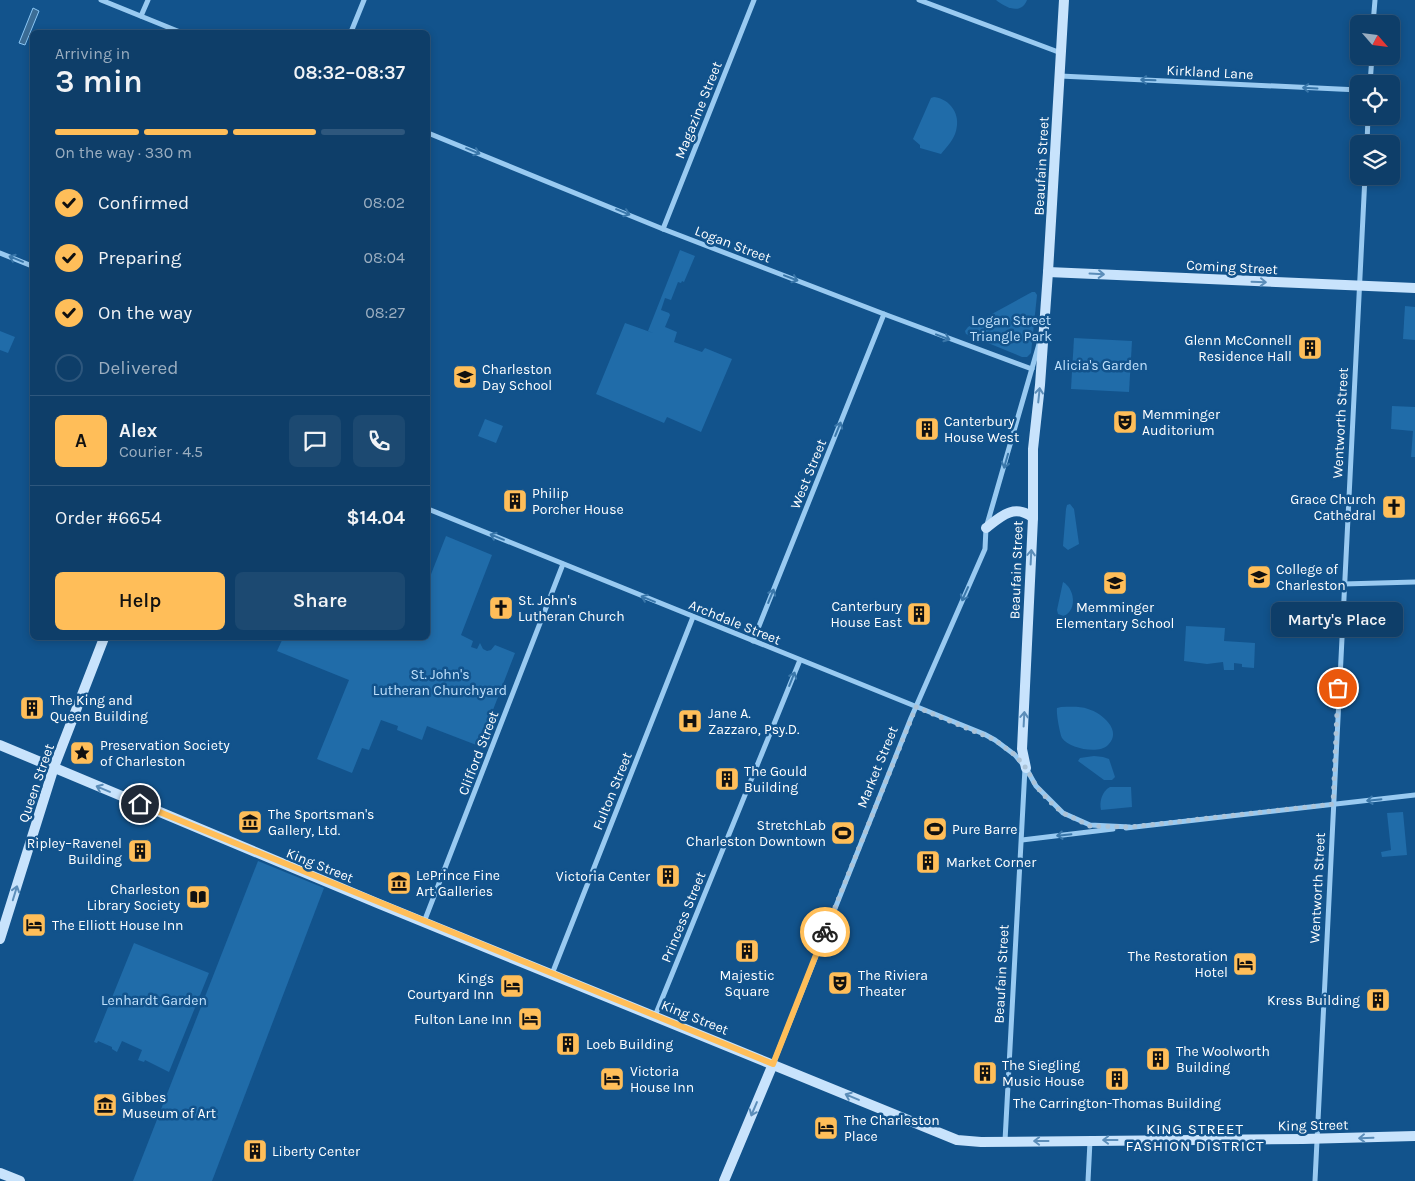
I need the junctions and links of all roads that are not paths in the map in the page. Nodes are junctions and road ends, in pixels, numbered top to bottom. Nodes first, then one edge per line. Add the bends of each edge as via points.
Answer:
1 (101, 0) edge
2 (148, 0) edge
3 (364, 0) edge
4 (754, 0) edge
5 (919, 0) edge
6 (1064, 0) edge
7 (1375, 0) edge
8 (1374, 15) edge
9 (141, 16) junction
10 (175, 30) edge
11 (352, 30) edge
12 (1061, 53) junction
13 (1060, 76) junction
14 (1350, 90) edge
15 (430, 134) edge
16 (1364, 185) edge
17 (663, 228) junction
18 (0, 253) edge
19 (30, 265) edge
20 (1048, 272) junction
21 (1358, 286) junction
22 (1415, 288) edge
23 (884, 314) junction
24 (1043, 330) junction
25 (1032, 370) junction
26 (430, 510) edge
27 (1032, 518) junction
28 (986, 528) junction
29 (563, 564) junction
30 (1415, 582) edge
31 (1343, 584) junction
32 (693, 617) junction
33 (103, 640) edge
34 (753, 641) junction
35 (800, 660) junction
36 (916, 707) junction
37 (0, 745) edge
38 (54, 767) junction
39 (1026, 768) junction
40 (1415, 795) edge
41 (1333, 804) junction
42 (1130, 827) junction
43 (1022, 840) junction
44 (424, 922) junction
45 (0, 939) edge
46 (552, 974) junction
47 (655, 1016) junction
48 (773, 1064) junction
49 (1415, 1136) edge
50 (1316, 1139) junction
51 (1005, 1141) junction
52 (1090, 1141) junction
53 (0, 1173) edge
54 (20, 1181) edge
55 (724, 1181) edge
56 (1088, 1181) edge
57 (1314, 1181) edge

1 - 9 street
2 - 9 street
3 - 11 street
4 - 17 street, Magazine Street
5 - 12 street
6 - 12 street, Beaufain Street
7 - 8 street
9 - 10 street
12 - 13 street, Beaufain Street
14 -> 13 street, Kirkland Lane
13 - 20 street, Beaufain Street
15 -> 17 street, Logan Street
16 - 21 street, Wentworth Street
17 -> 23 street, Logan Street
19 -> 18 street
20 -> 21 street, Coming Street
20 - 24 street, Beaufain Street
21 - 22 street, Coming Street
21 - 31 street, Wentworth Street
23 -> 25 street, Logan Street
34 -> 23 street, West Street
24 - 25 street, Market Street
27 -> 24 street, Beaufain Street
25 -> 28 street, Market Street
29 -> 26 street, Archdale Street
27 - 28 street via 1023,512 1011,511
39 -> 27 street, Beaufain Street via 1022,749
28 -> 36 street, Market Street via 985,550
32 -> 29 street, Archdale Street
29 - 44 street, Clifford Street
30 - 31 street
31 - 41 street, Wentworth Street
32 - 34 street, Archdale Street
32 - 46 street, Fulton Street
33 - 38 street, Queen Street
34 - 35 street, Archdale Street
35 - 36 street, Archdale Street
47 -> 35 street, Princess Street
36 - 39 street, Archdale Street via 995,740
36 - 48 street, Market Street
37 - 38 street, King Street
44 -> 38 street, King Street
45 -> 38 street, Queen Street
39 - 42 street, Archdale Street via 1049,801 1070,816 1090,826
39 - 43 street, Beaufain Street
40 -> 41 street
41 - 42 street
41 - 50 street, Wentworth Street
42 -> 43 street
43 - 51 street, Beaufain Street
44 - 46 street, King Street
46 - 47 street, King Street
47 - 48 street, King Street
51 -> 48 street, King Street via 972,1142 950,1138
48 -> 55 street, Market Street
49 -> 50 street, King Street
50 -> 52 street, King Street
50 - 57 street, Wentworth Street
52 -> 51 street, King Street
52 - 56 street
53 - 54 street

